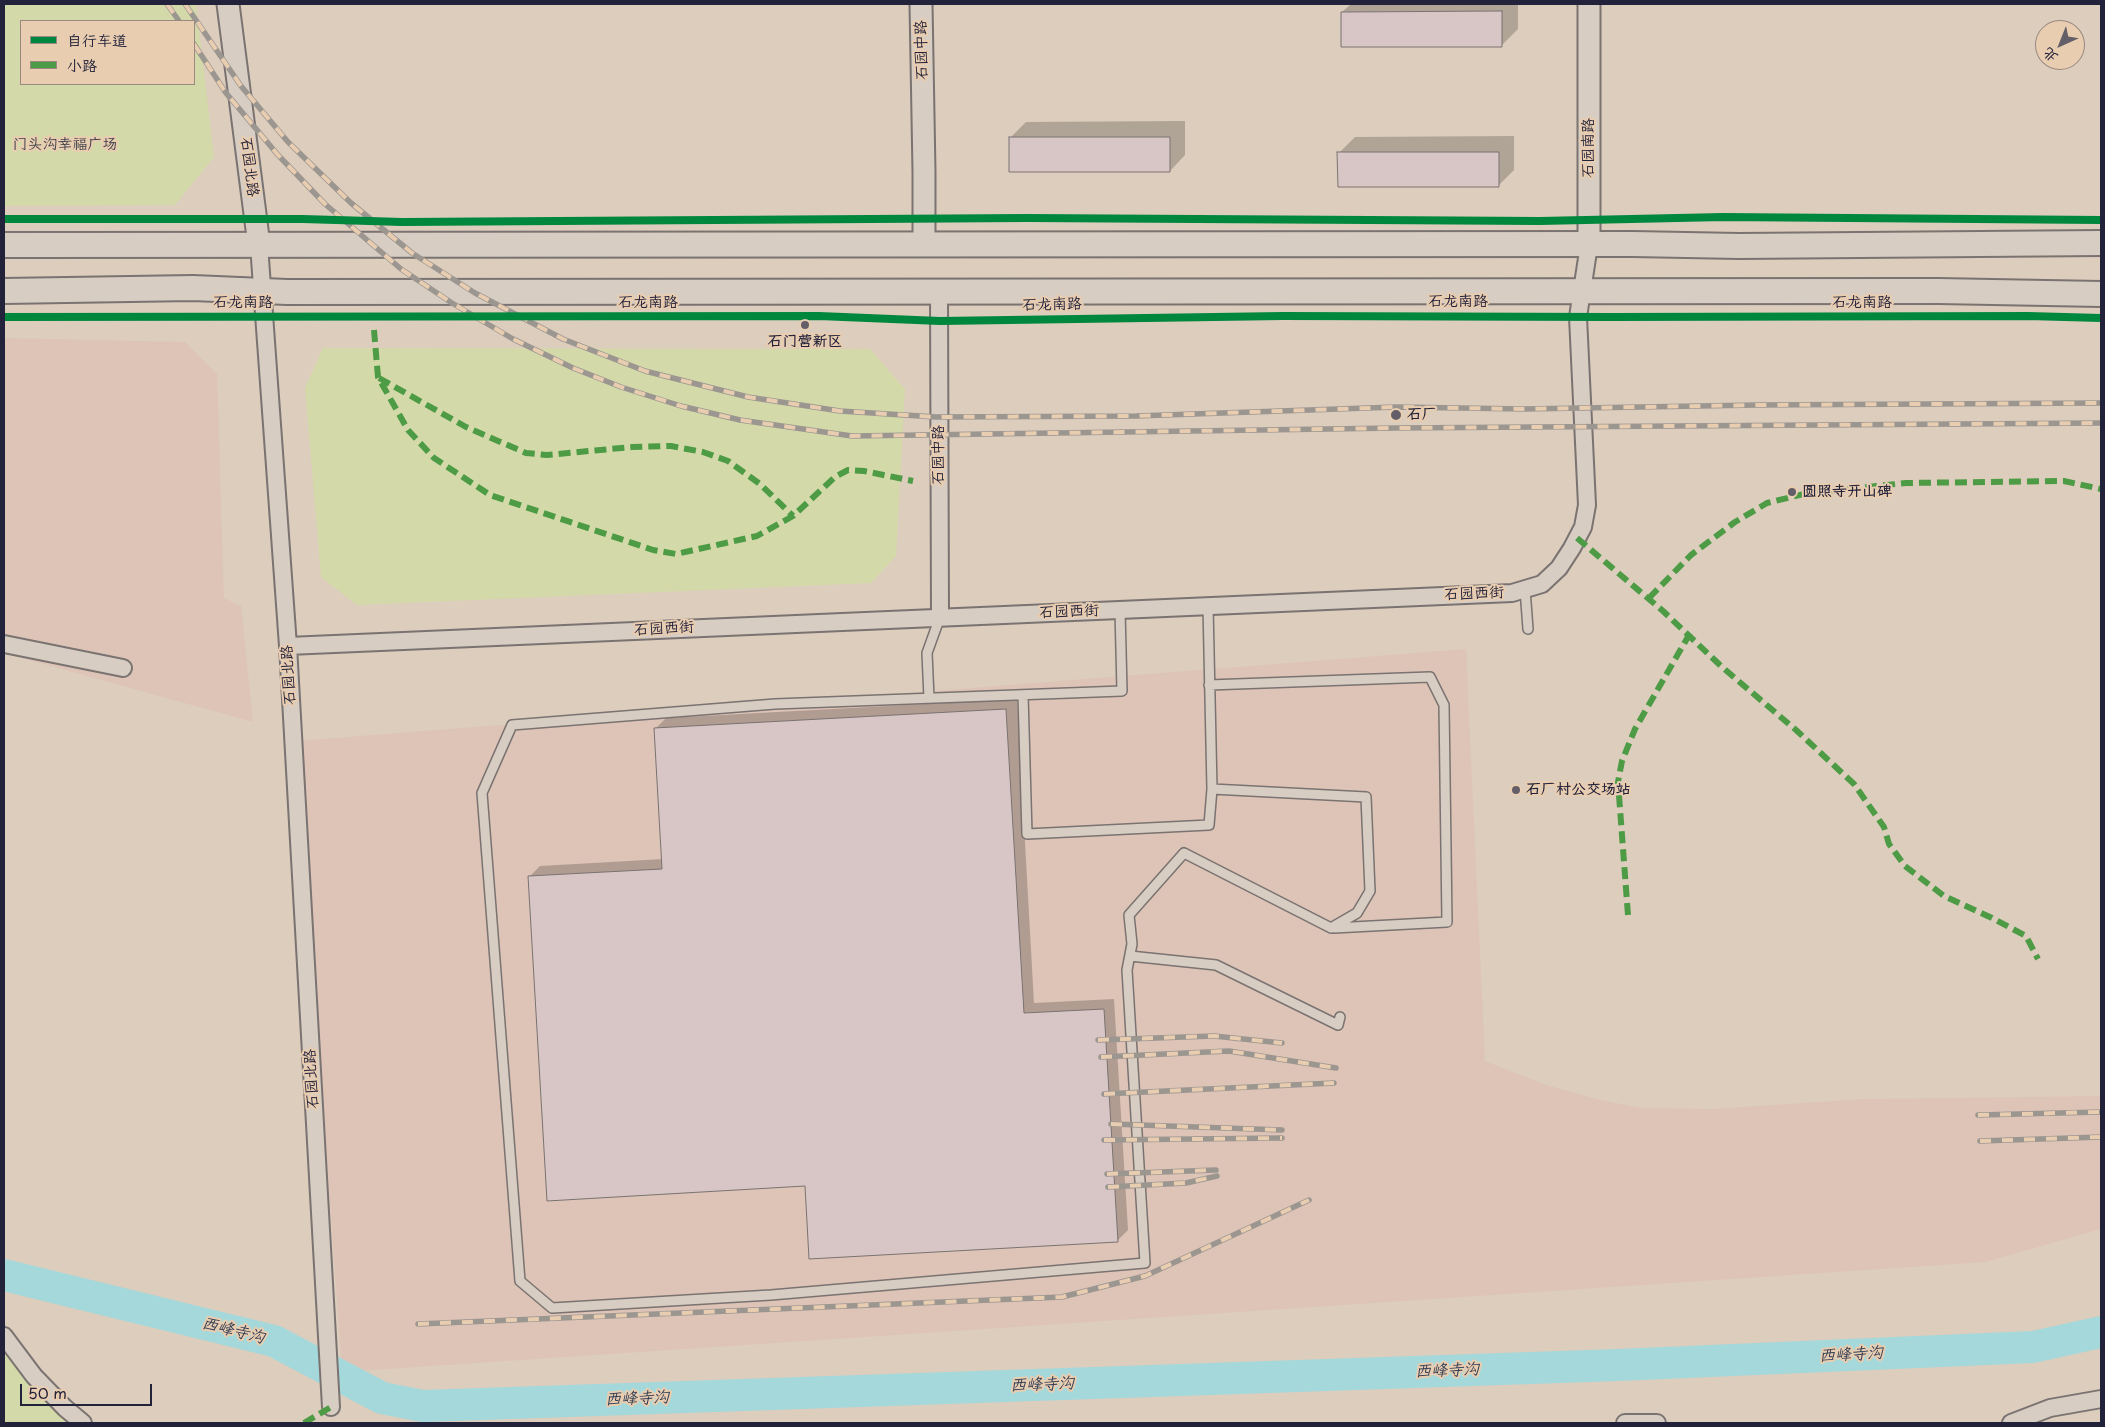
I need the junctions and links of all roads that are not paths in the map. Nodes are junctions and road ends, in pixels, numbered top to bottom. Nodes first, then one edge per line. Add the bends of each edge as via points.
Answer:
1 (228, 4) edge
2 (921, 4) edge
3 (1589, 4) edge
4 (2101, 243) edge
5 (4, 245) edge
6 (259, 245) junction
7 (924, 245) junction
8 (1589, 245) junction
9 (4, 291) edge
10 (262, 292) junction
11 (938, 292) junction
12 (1582, 292) junction
13 (2101, 294) edge
14 (1525, 589) junction
15 (1208, 606) junction
16 (1120, 610) junction
17 (940, 617) junction
18 (1528, 629) dead end
19 (4, 644) edge
20 (288, 646) junction
21 (123, 668) dead end
22 (1210, 686) junction
23 (1023, 695) junction
24 (929, 698) junction
25 (1212, 789) junction
26 (1331, 928) junction
27 (1130, 956) junction
28 (1340, 1017) dead end
29 (4, 1336) edge
30 (2101, 1399) edge
31 (331, 1407) dead end
32 (83, 1423) edge
33 (1625, 1423) edge
34 (1658, 1423) edge
35 (2012, 1423) edge

1 - 6 street, 石园北路
2 - 7 street, 石园中路
3 - 8 street, 石园南路
4 - 8 main road
5 - 6 main road
6 - 7 main road
6 - 10 street, 石园北路
7 - 8 main road
8 - 12 street, 石园南路
9 - 10 main road, 石龙南路 via 194,288
10 - 11 main road, 石龙南路
10 - 20 street, 石园北路
11 - 12 main road, 石龙南路
11 - 17 street, 石园中路
12 - 13 main road, 石龙南路
12 - 14 street, 石园西街 via 1578,317 1588,505 1583,527 1559,568 1542,584
14 - 15 street, 石园西街
14 - 18 lane
15 - 16 street, 石园西街
15 - 22 lane
16 - 17 street, 石园西街
16 - 23 lane via 1122,691
17 - 20 street, 石园西街
17 - 24 lane via 927,653
19 - 21 street
20 - 31 street, 石园北路
22 - 25 lane
22 - 26 lane via 1430,677 1444,704 1447,922
23 - 24 lane
23 - 25 lane via 1027,834 1209,825
24 - 27 lane via 775,704 512,725 482,793 520,1281 552,1308 771,1295 1145,1263 1127,970
25 - 26 lane via 1366,797 1370,891 1357,913
26 - 27 lane via 1184,853 1129,915
27 - 28 lane via 1216,965 1338,1025
29 - 32 street via 34,1376
30 - 35 street via 2050,1408
33 - 34 street

